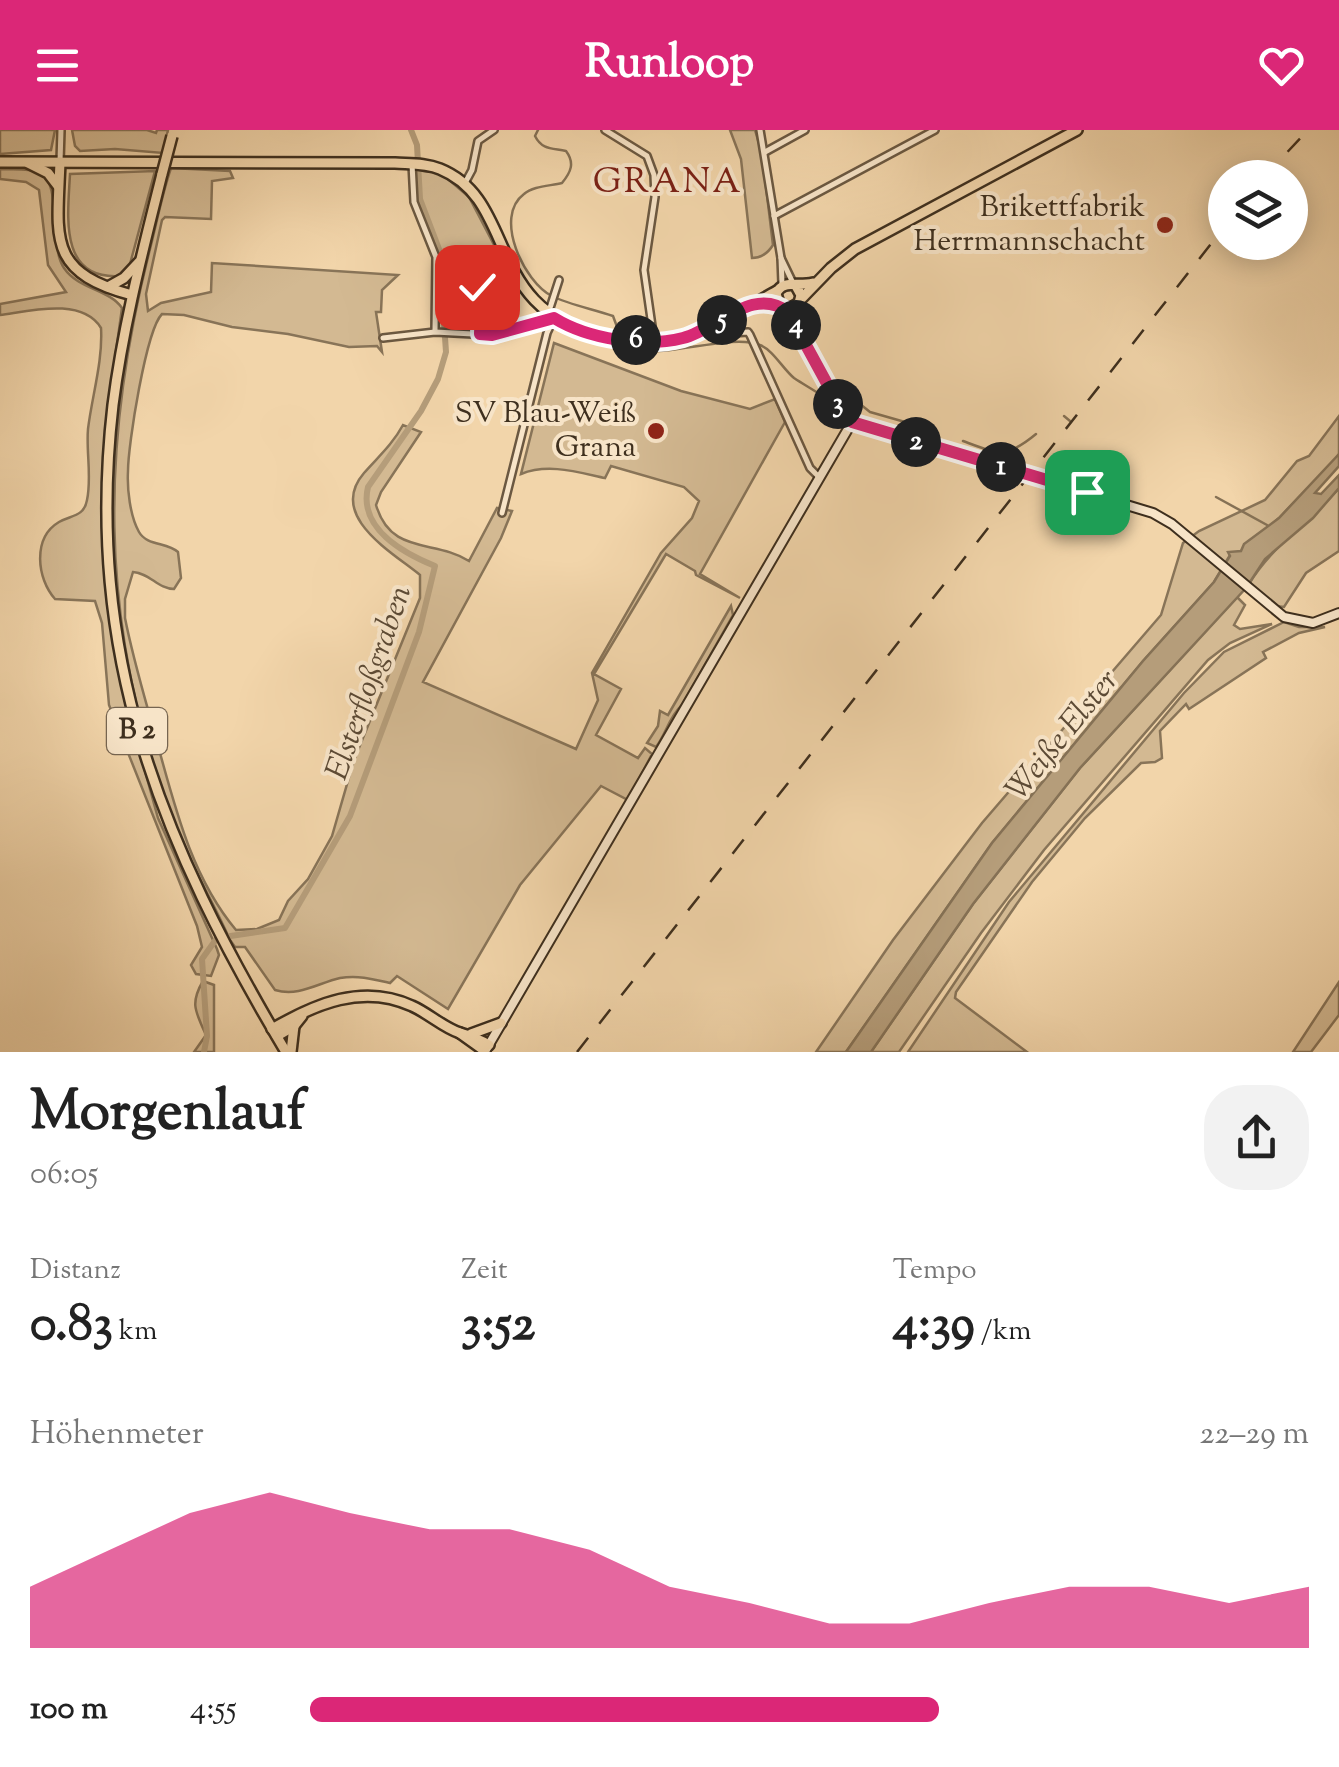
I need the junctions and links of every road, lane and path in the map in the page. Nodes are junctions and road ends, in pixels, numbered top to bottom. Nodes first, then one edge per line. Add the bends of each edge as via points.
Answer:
1 (61, 130) edge
2 (494, 130) edge
3 (606, 130) edge
4 (760, 130) edge
5 (805, 130) edge
6 (936, 130) edge
7 (1077, 130) edge
8 (172, 133) edge
9 (765, 152) junction
10 (0, 162) edge
11 (26, 162) junction
12 (60, 162) junction
13 (416, 164) junction
14 (464, 185) junction
15 (59, 188) junction
16 (774, 216) junction
17 (781, 258) junction
18 (140, 260) junction
19 (559, 280) dead end
20 (814, 283) junction
21 (795, 285) junction
22 (107, 287) junction
23 (477, 287) dead end
24 (779, 288) junction
25 (132, 295) junction
26 (754, 303) junction
27 (790, 304) junction
28 (551, 316) junction
29 (710, 328) junction
30 (442, 332) junction
31 (480, 334) junction
32 (383, 338) dead end
33 (654, 340) junction
34 (852, 422) junction
35 (819, 477) junction
36 (502, 513) dead end
37 (1339, 613) edge
38 (262, 1012) junction
39 (296, 1020) junction
40 (501, 1023) junction
41 (274, 1032) junction
42 (468, 1040) edge
43 (486, 1049) edge
44 (289, 1052) edge

1 - 12 street
2 - 14 street via 478,141
3 - 33 street via 647,156 654,176 644,270
4 - 9 street
5 - 9 street
6 - 16 street
7 - 20 main road via 862,245
8 - 18 main road, B 2, bridge
9 - 16 street
10 - 11 main road
11 - 12 main road
11 - 15 main road
12 - 13 main road
12 - 15 main road
13 - 14 main road via 442,169
13 - 30 street via 414,202 436,256
14 - 28 main road via 517,278
15 - 22 main road via 66,258 81,276
16 - 17 street
17 - 21 street
17 - 24 street
18 - 22 main road
18 - 25 main road, B 2
19 - 28 street
20 - 21 main road
20 - 27 main road
21 - 24 main road
21 - 27 main road
22 - 25 main road
23 - 31 street
24 - 26 main road
24 - 27 main road
25 - 38 main road, B 2 via 107,488 108,552 126,682 176,844
26 - 27 main road
26 - 29 main road
27 - 34 main road
28 - 31 street
28 - 33 main road via 576,330
28 - 36 street
29 - 33 main road
29 - 35 street via 748,332
30 - 31 street
30 - 32 street
34 - 35 main road
34 - 37 main road via 1153,513 1279,613 1313,623
35 - 40 main road
38 - 39 main road
38 - 41 main road, B 2
39 - 41 main road
39 - 42 main road via 342,998 373,995 412,1006
39 - 44 main road
40 - 42 main road
40 - 43 main road
41 - 44 main road, B 2
42 - 43 main road

